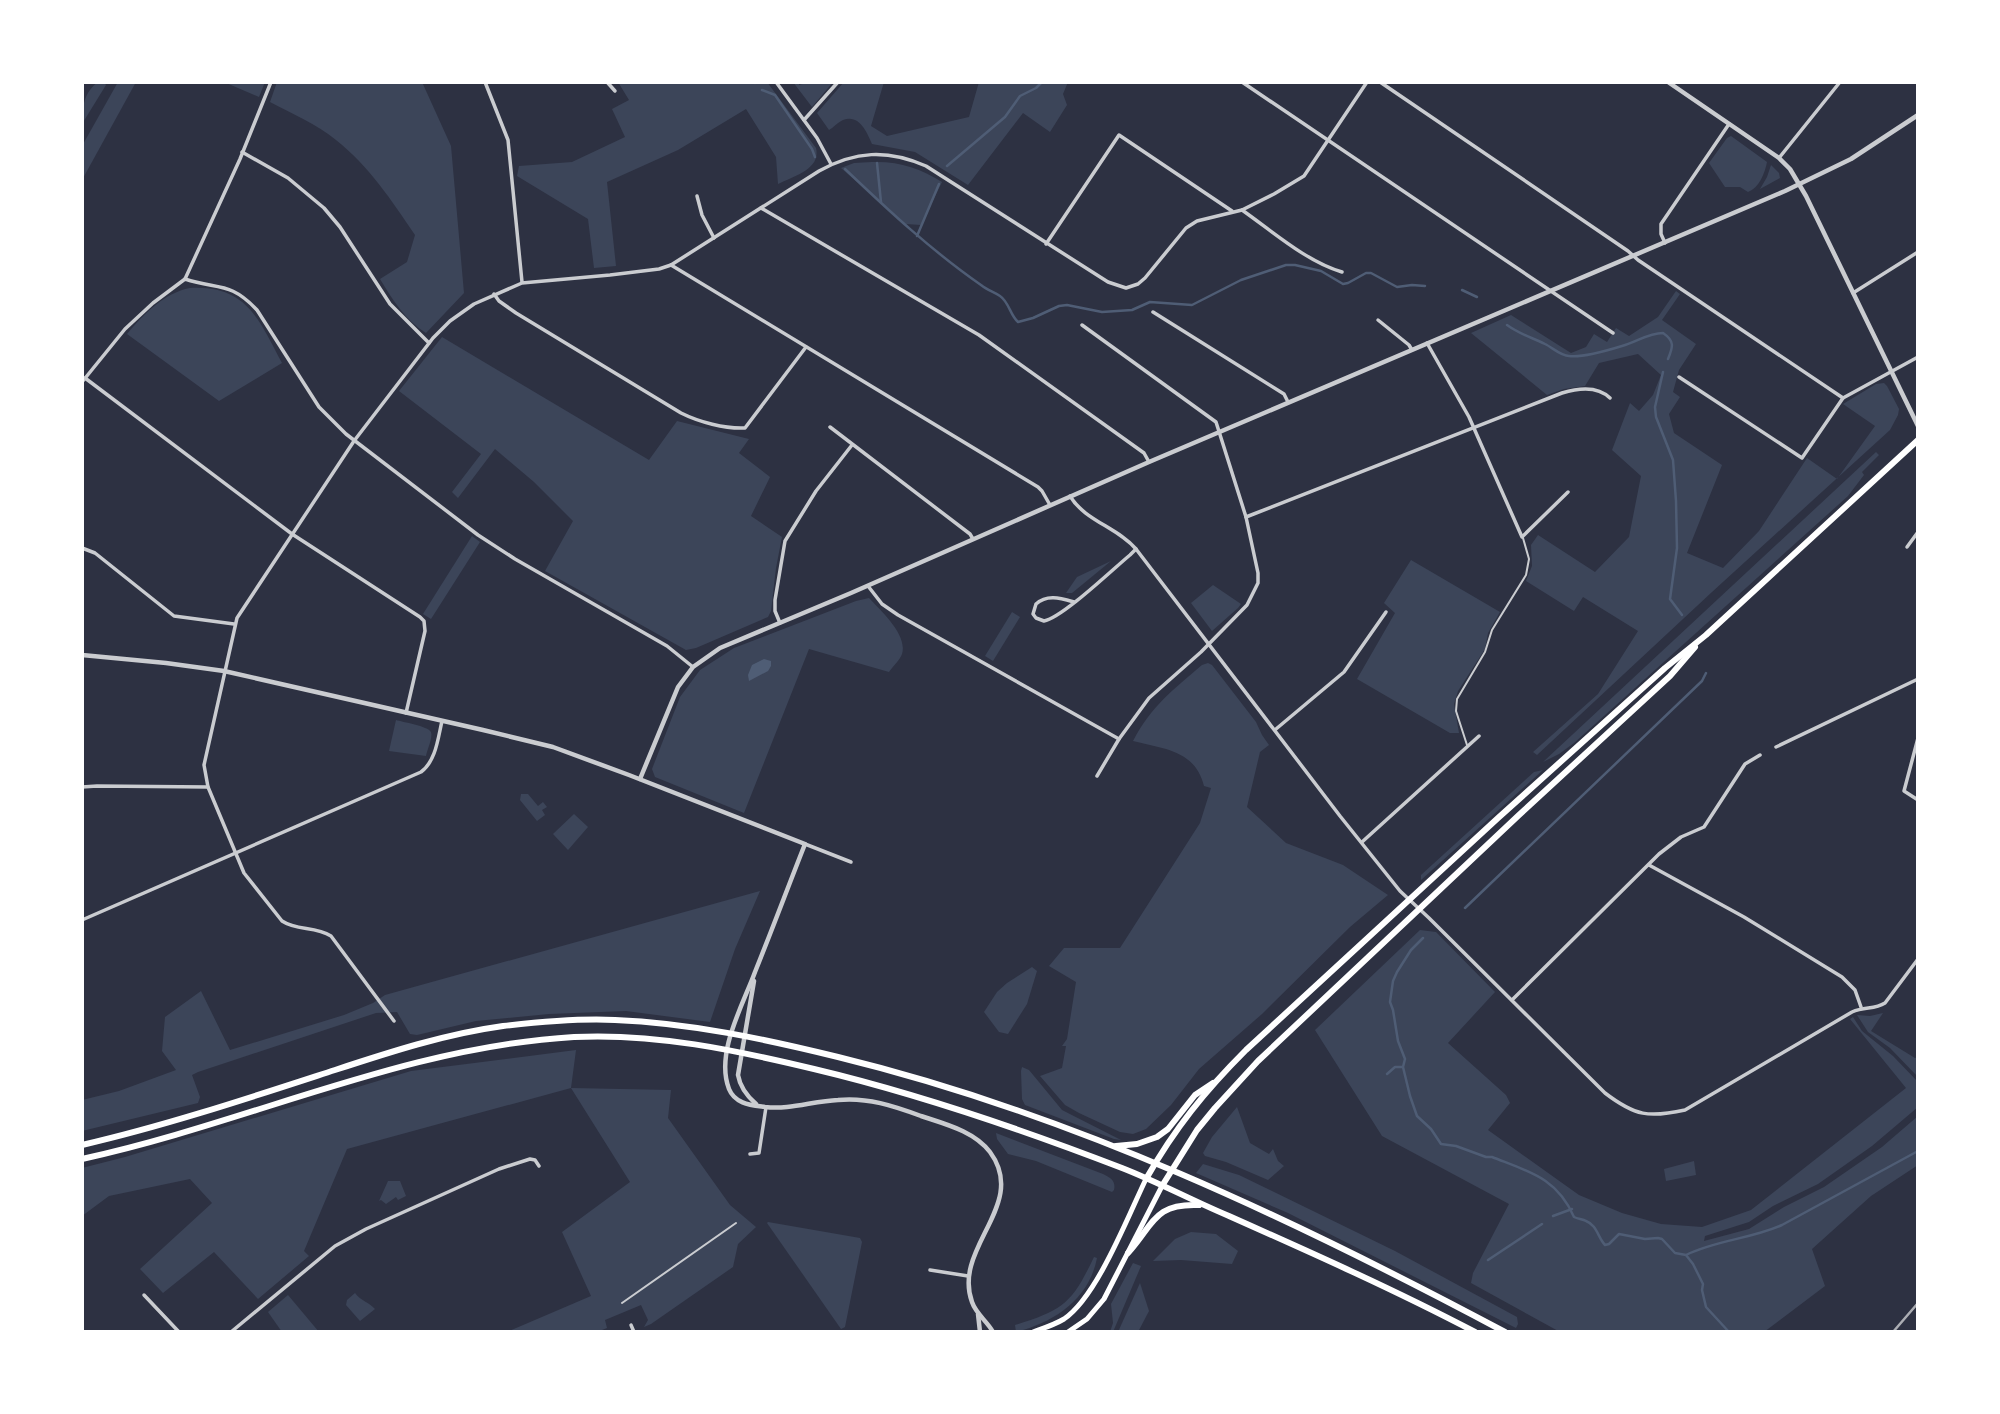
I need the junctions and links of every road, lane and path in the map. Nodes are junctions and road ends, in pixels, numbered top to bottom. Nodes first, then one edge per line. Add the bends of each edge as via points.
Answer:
1 (271, 82) edge
2 (485, 82) edge
3 (607, 82) edge
4 (776, 82) edge
5 (838, 82) edge
6 (1242, 82) edge
7 (1367, 82) edge
8 (1380, 82) edge
9 (1840, 82) edge
10 (1672, 83) edge
11 (615, 91) dead end
12 (1918, 115) edge
13 (804, 120) junction
14 (1729, 124) junction
15 (1328, 140) junction
16 (242, 152) junction
17 (1779, 158) junction
18 (831, 164) junction
19 (1799, 185) junction
20 (697, 196) dead end
21 (761, 208) junction
22 (1242, 210) junction
23 (1233, 211) junction
24 (714, 238) junction
25 (1664, 243) junction
26 (1046, 244) junction
27 (1918, 253) edge
28 (1632, 257) junction
29 (671, 265) junction
30 (1342, 272) dead end
31 (185, 279) junction
32 (522, 283) junction
33 (1552, 291) junction
34 (494, 293) junction
35 (1853, 293) junction
36 (1153, 312) dead end
37 (1378, 320) dead end
38 (1082, 325) dead end
39 (1613, 333) dead end
40 (429, 343) junction
41 (1427, 343) junction
42 (806, 347) junction
43 (1412, 350) junction
44 (1918, 357) edge
45 (1891, 373) junction
46 (1679, 377) dead end
47 (84, 380) edge
48 (1611, 398) dead end
49 (1843, 398) junction
50 (1288, 402) junction
51 (1918, 426) edge
52 (830, 427) dead end
53 (1475, 428) junction
54 (1220, 432) junction
55 (354, 440) junction
56 (1918, 440) edge
57 (852, 445) junction
58 (1149, 462) junction
59 (1568, 492) dead end
60 (1070, 496) junction
61 (1050, 505) junction
62 (1246, 517) junction
63 (1918, 532) edge
64 (292, 534) junction
65 (1522, 537) junction
66 (973, 539) junction
67 (1907, 547) dead end
68 (82, 548) edge
69 (1136, 549) junction
70 (868, 586) junction
71 (1074, 602) junction
72 (1387, 612) dead end
73 (780, 623) junction
74 (234, 624) junction
75 (1706, 635) junction
76 (1208, 644) junction
77 (82, 655) edge
78 (693, 667) junction
79 (224, 671) junction
80 (1918, 678) edge
81 (406, 713) junction
82 (442, 721) junction
83 (1275, 729) junction
84 (1479, 736) dead end
85 (1918, 738) edge
86 (1119, 739) junction
87 (1468, 746) junction
88 (1776, 747) dead end
89 (1760, 755) dead end
90 (1097, 776) dead end
91 (640, 779) junction
92 (82, 787) edge
93 (208, 787) junction
94 (1918, 800) edge
95 (1362, 842) junction
96 (805, 844) junction
97 (235, 853) junction
98 (851, 862) dead end
99 (1648, 864) junction
100 (1408, 900) junction
101 (1419, 910) junction
102 (82, 920) edge
103 (1918, 959) edge
104 (755, 973) junction
105 (1512, 1000) junction
106 (1861, 1007) junction
107 (394, 1021) dead end
108 (732, 1033) junction
109 (745, 1036) junction
110 (727, 1049) junction
111 (740, 1052) junction
112 (1213, 1083) junction
113 (757, 1105) junction
114 (766, 1107) junction
115 (82, 1145) edge
116 (1112, 1146) junction
117 (750, 1154) dead end
118 (82, 1158) edge
119 (1155, 1163) junction
120 (539, 1166) dead end
121 (1171, 1170) junction
122 (1146, 1179) junction
123 (1162, 1186) junction
124 (1204, 1205) junction
125 (736, 1223) dead end
126 (1128, 1253) junction
127 (930, 1270) dead end
128 (968, 1276) junction
129 (144, 1295) dead end
130 (622, 1303) dead end
131 (978, 1313) junction
132 (631, 1325) dead end
133 (179, 1332) edge
134 (231, 1332) edge
135 (634, 1332) edge
136 (980, 1332) edge
137 (993, 1332) edge
138 (1034, 1332) edge
139 (1069, 1332) edge
140 (1475, 1332) edge
141 (1505, 1332) edge

1 - 16 street
2 - 32 street via 508,140
3 - 11 street
4 - 13 street
5 - 13 street
6 - 15 street
7 - 15 street
8 - 28 street
9 - 17 street
10 - 14 street
12 - 19 street via 1851,159
13 - 18 street
14 - 17 street
14 - 25 street via 1661,225
15 - 22 street via 1304,176
15 - 33 street
16 - 31 street
16 - 40 street via 288,178 324,208 390,304
17 - 19 street
18 - 21 street
18 - 26 street via 863,154 919,163
19 - 25 street
19 - 35 street
20 - 24 street
21 - 24 street
21 - 58 street via 979,335 1144,453
22 - 23 street
22 - 30 street via 1307,255
23 - 26 street via 1186,228 1145,278 1126,288 1115,286
23 - 26 street via 1119,135
24 - 29 street
25 - 28 street
27 - 35 street
28 - 33 street
28 - 49 street
29 - 32 street
29 - 42 street
31 - 47 street via 125,329
31 - 55 street via 229,288 250,302 319,407
32 - 34 street
33 - 39 street
33 - 41 street
34 - 40 street via 450,321
34 - 42 street via 516,313 681,413 736,428 745,428
35 - 45 street
36 - 50 street via 1284,394
37 - 43 street
38 - 54 street via 1216,422
40 - 55 street
41 - 43 street
41 - 53 street
42 - 61 street via 1038,487
43 - 50 street
44 - 45 street
45 - 49 street
45 - 51 street
46 - 49 street via 1802,458
47 - 64 street
48 - 53 street via 1597,390 1568,391
50 - 54 street
52 - 57 street
53 - 62 street
53 - 65 street
54 - 58 street
54 - 62 street
55 - 64 street
55 - 78 street via 478,535 667,646
56 - 75 main road
57 - 66 street
57 - 73 street via 785,541 775,600
58 - 60 street
59 - 65 street
60 - 61 street
60 - 69 street via 1080,510
61 - 66 street
62 - 76 street via 1258,583 1247,605
63 - 67 street
64 - 74 street
64 - 81 street via 424,621
65 - 87 lane via 1529,559 1526,575 1457,699 1456,711
66 - 70 street
68 - 74 street via 95,553 174,616
69 - 71 street
69 - 76 street
70 - 73 street
70 - 86 street via 898,615
71 - 71 street via 1045,598 1036,604 1033,614 1048,621
72 - 83 street via 1345,672
73 - 78 street via 720,648
74 - 79 street
75 - 100 main road
75 - 101 main road via 1670,676
76 - 83 street
76 - 86 street via 1149,698
77 - 79 street
78 - 91 street via 678,687
79 - 81 street
79 - 93 street via 204,765
80 - 88 street
81 - 82 street
82 - 91 street via 553,747
82 - 97 street via 433,756 423,771
83 - 95 street
84 - 87 street
85 - 94 street via 1904,791
86 - 90 street
87 - 95 street
89 - 99 street via 1745,764 1704,827 1681,837
91 - 96 street
92 - 93 street
93 - 97 street
95 - 100 street
96 - 98 street
96 - 104 street
97 - 102 street
97 - 107 street via 248,879 282,921 331,936
99 - 105 street
99 - 106 street via 1842,977 1855,990
100 - 101 street
100 - 112 main road
101 - 105 street
101 - 121 main road via 1258,1061 1203,1122
103 - 106 street via 1885,1003
104 - 108 street
104 - 109 street
105 - 106 street via 1605,1093 1642,1114 1663,1115 1685,1110
108 - 109 main road
108 - 110 street
108 - 115 main road via 613,1020 545,1022 465,1032
109 - 111 street
109 - 116 main road via 971,1094
110 - 111 main road
110 - 113 street via 729,1088 738,1100
110 - 118 main road via 629,1038 574,1037 514,1044 370,1074
111 - 113 street via 739,1083
111 - 122 main road via 876,1084 964,1111
112 - 116 main road via 1195,1095 1157,1137
112 - 119 main road
113 - 114 street
114 - 117 street via 759,1153
114 - 128 street via 872,1101 956,1128 977,1140 997,1163 1001,1195
116 - 119 main road
119 - 121 main road
119 - 122 main road
120 - 134 street via 530,1159 499,1169 347,1239
121 - 123 main road
121 - 141 main road via 1326,1241
122 - 123 main road
122 - 138 main road via 1084,1299 1063,1319
123 - 124 main road
123 - 126 main road
124 - 126 main road via 1175,1206 1160,1213
124 - 140 main road
125 - 130 lane
126 - 139 main road via 1097,1310
127 - 128 street
128 - 131 street
129 - 133 street
131 - 136 street
131 - 137 street
132 - 135 street

